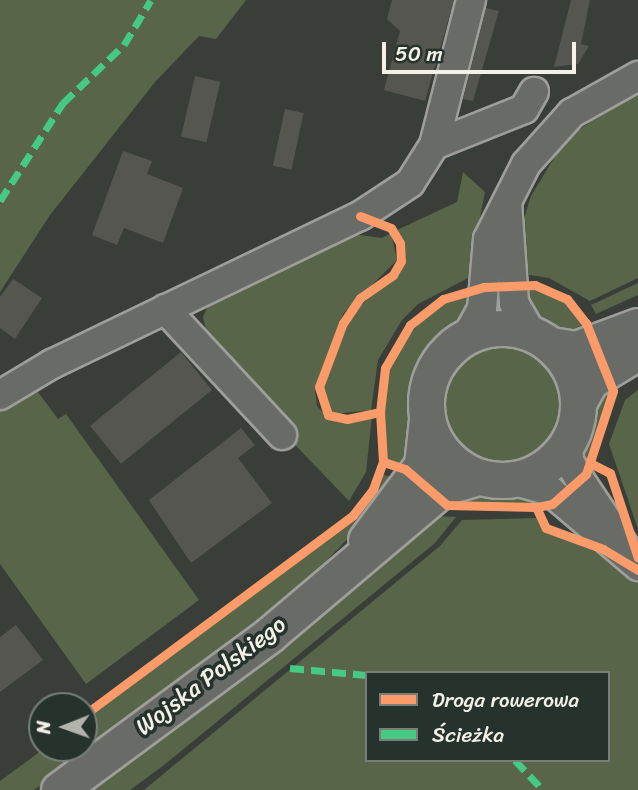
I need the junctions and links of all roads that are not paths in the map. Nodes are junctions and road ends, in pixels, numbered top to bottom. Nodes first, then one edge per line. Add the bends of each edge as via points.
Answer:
1 (471, 0) edge
2 (638, 76) edge
3 (534, 92) dead end
4 (434, 145) junction
5 (507, 202) junction
6 (165, 309) junction
7 (638, 326) edge
8 (467, 336) junction
9 (541, 339) junction
10 (638, 352) edge
11 (0, 395) edge
12 (578, 403) junction
13 (427, 418) junction
14 (282, 435) dead end
15 (568, 441) junction
16 (496, 478) junction
17 (358, 556) junction
18 (636, 563) edge
19 (59, 790) edge

1 - 4 street
2 - 5 street via 553,130 526,164
3 - 4 street via 524,108
4 - 6 street via 410,183 360,216
5 - 8 street via 488,239 482,309
5 - 9 street via 514,303
6 - 11 street
6 - 14 street
7 - 9 main road via 576,349
8 - 9 main road via 493,328
8 - 13 main road via 450,347 432,372
9 - 12 main road via 570,370
10 - 12 main road via 590,381
12 - 15 main road
13 - 16 main road via 449,459
13 - 17 main road, Wojska Polskiego via 422,465
15 - 16 main road via 549,464
15 - 18 street via 580,480
16 - 17 main road, Wojska Polskiego via 444,487 394,534
16 - 18 street via 550,491
17 - 19 main road, Wojska Polskiego via 269,635

